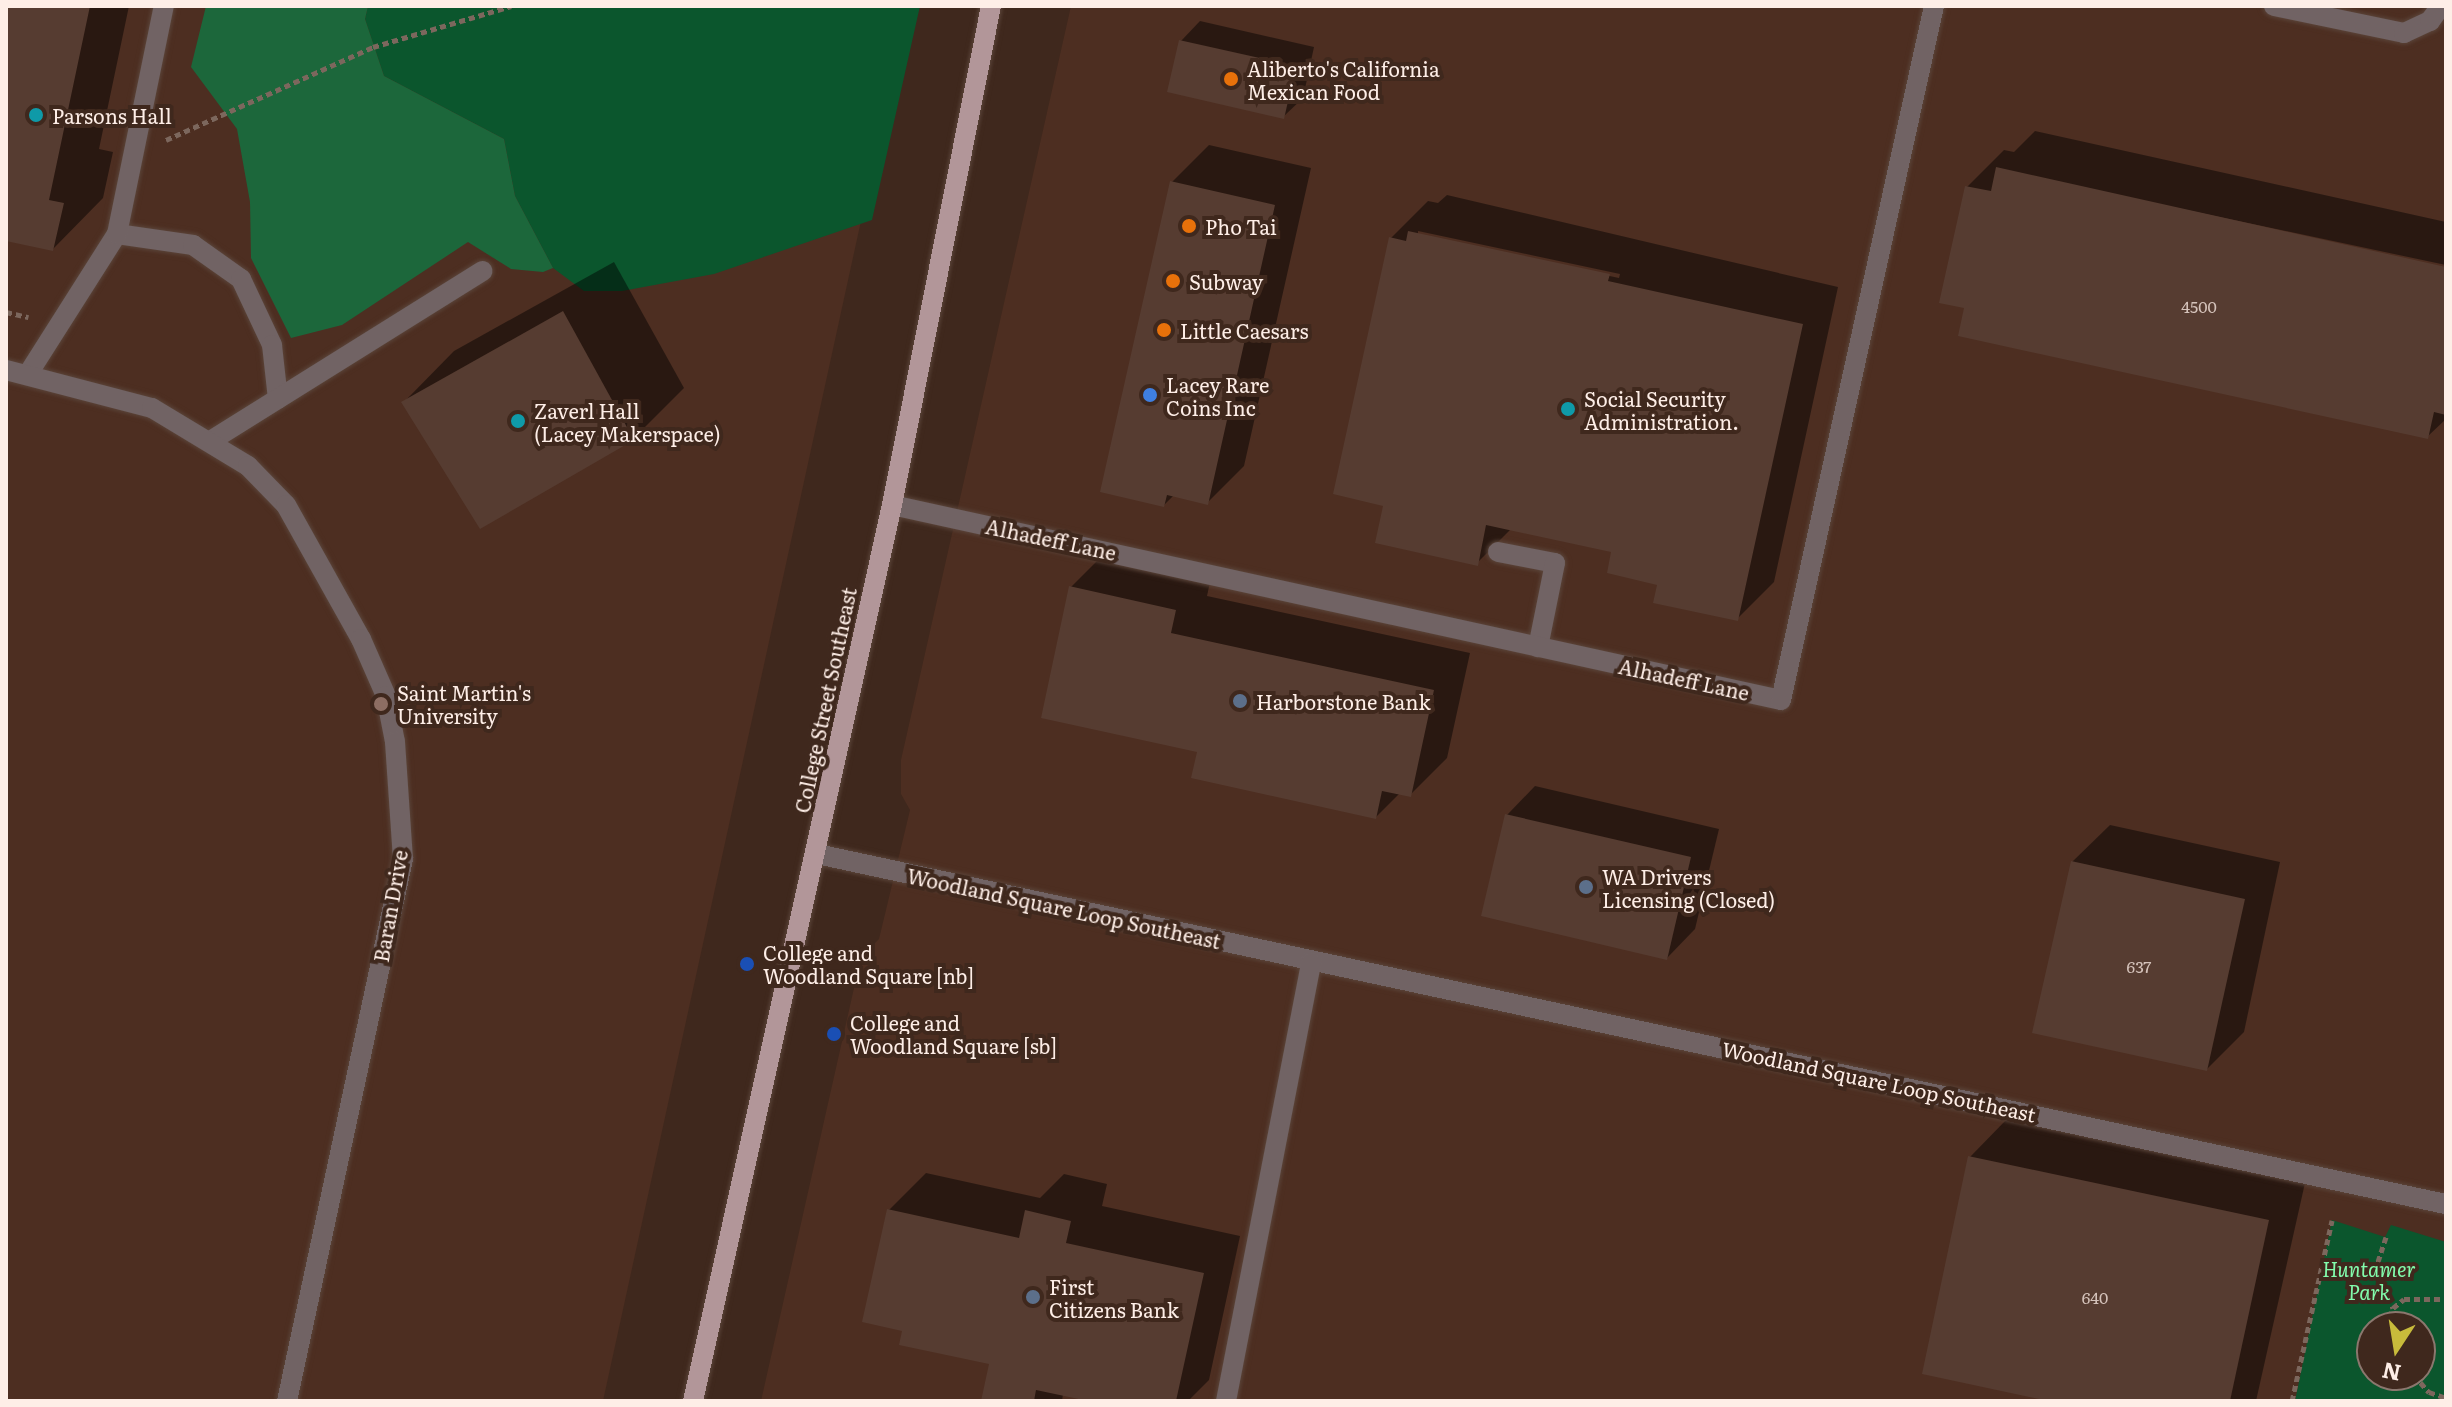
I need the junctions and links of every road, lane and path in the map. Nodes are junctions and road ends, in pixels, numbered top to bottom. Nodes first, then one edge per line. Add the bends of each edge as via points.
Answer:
1 (164, 6) edge
2 (511, 6) edge
3 (991, 6) edge
4 (1934, 6) edge
5 (2274, 6) edge
6 (2441, 6) edge
7 (133, 158) junction
8 (117, 234) junction
9 (482, 271) dead end
10 (6, 370) edge
11 (28, 374) junction
12 (278, 399) junction
13 (212, 440) junction
14 (892, 505) junction
15 (1498, 552) dead end
16 (1538, 647) junction
17 (817, 854) junction
18 (1311, 962) junction
19 (2446, 1204) edge
20 (2332, 1220) dead end
21 (2386, 1237) dead end
22 (2446, 1299) edge
23 (2393, 1308) junction
24 (2392, 1311) edge
25 (287, 1401) edge
26 (693, 1401) edge
27 (1226, 1401) edge
28 (2292, 1401) edge

1 - 7 street
2 - 7 path via 373,47 214,115
3 - 14 main road, College Street Southeast
4 - 16 street, Alhadeff Lane via 1781,700
5 - 6 street via 2404,33 2430,21
7 - 8 street
8 - 11 street
8 - 12 street via 193,245 241,279 272,345
9 - 12 street
10 - 11 street, Baran Drive
11 - 13 street, Baran Drive via 152,408
12 - 13 street
13 - 25 street, Baran Drive via 248,466 286,505 361,639 386,696 395,742 403,859
14 - 16 street, Alhadeff Lane
14 - 17 main road, College Street Southeast
15 - 16 street via 1555,563
17 - 18 street, Woodland Square Loop Southeast
17 - 26 main road, College Street Southeast
18 - 19 street, Woodland Square Loop Southeast
18 - 27 street
20 - 28 path
21 - 23 path via 2375,1270
22 - 23 path via 2404,1299
23 - 24 path

